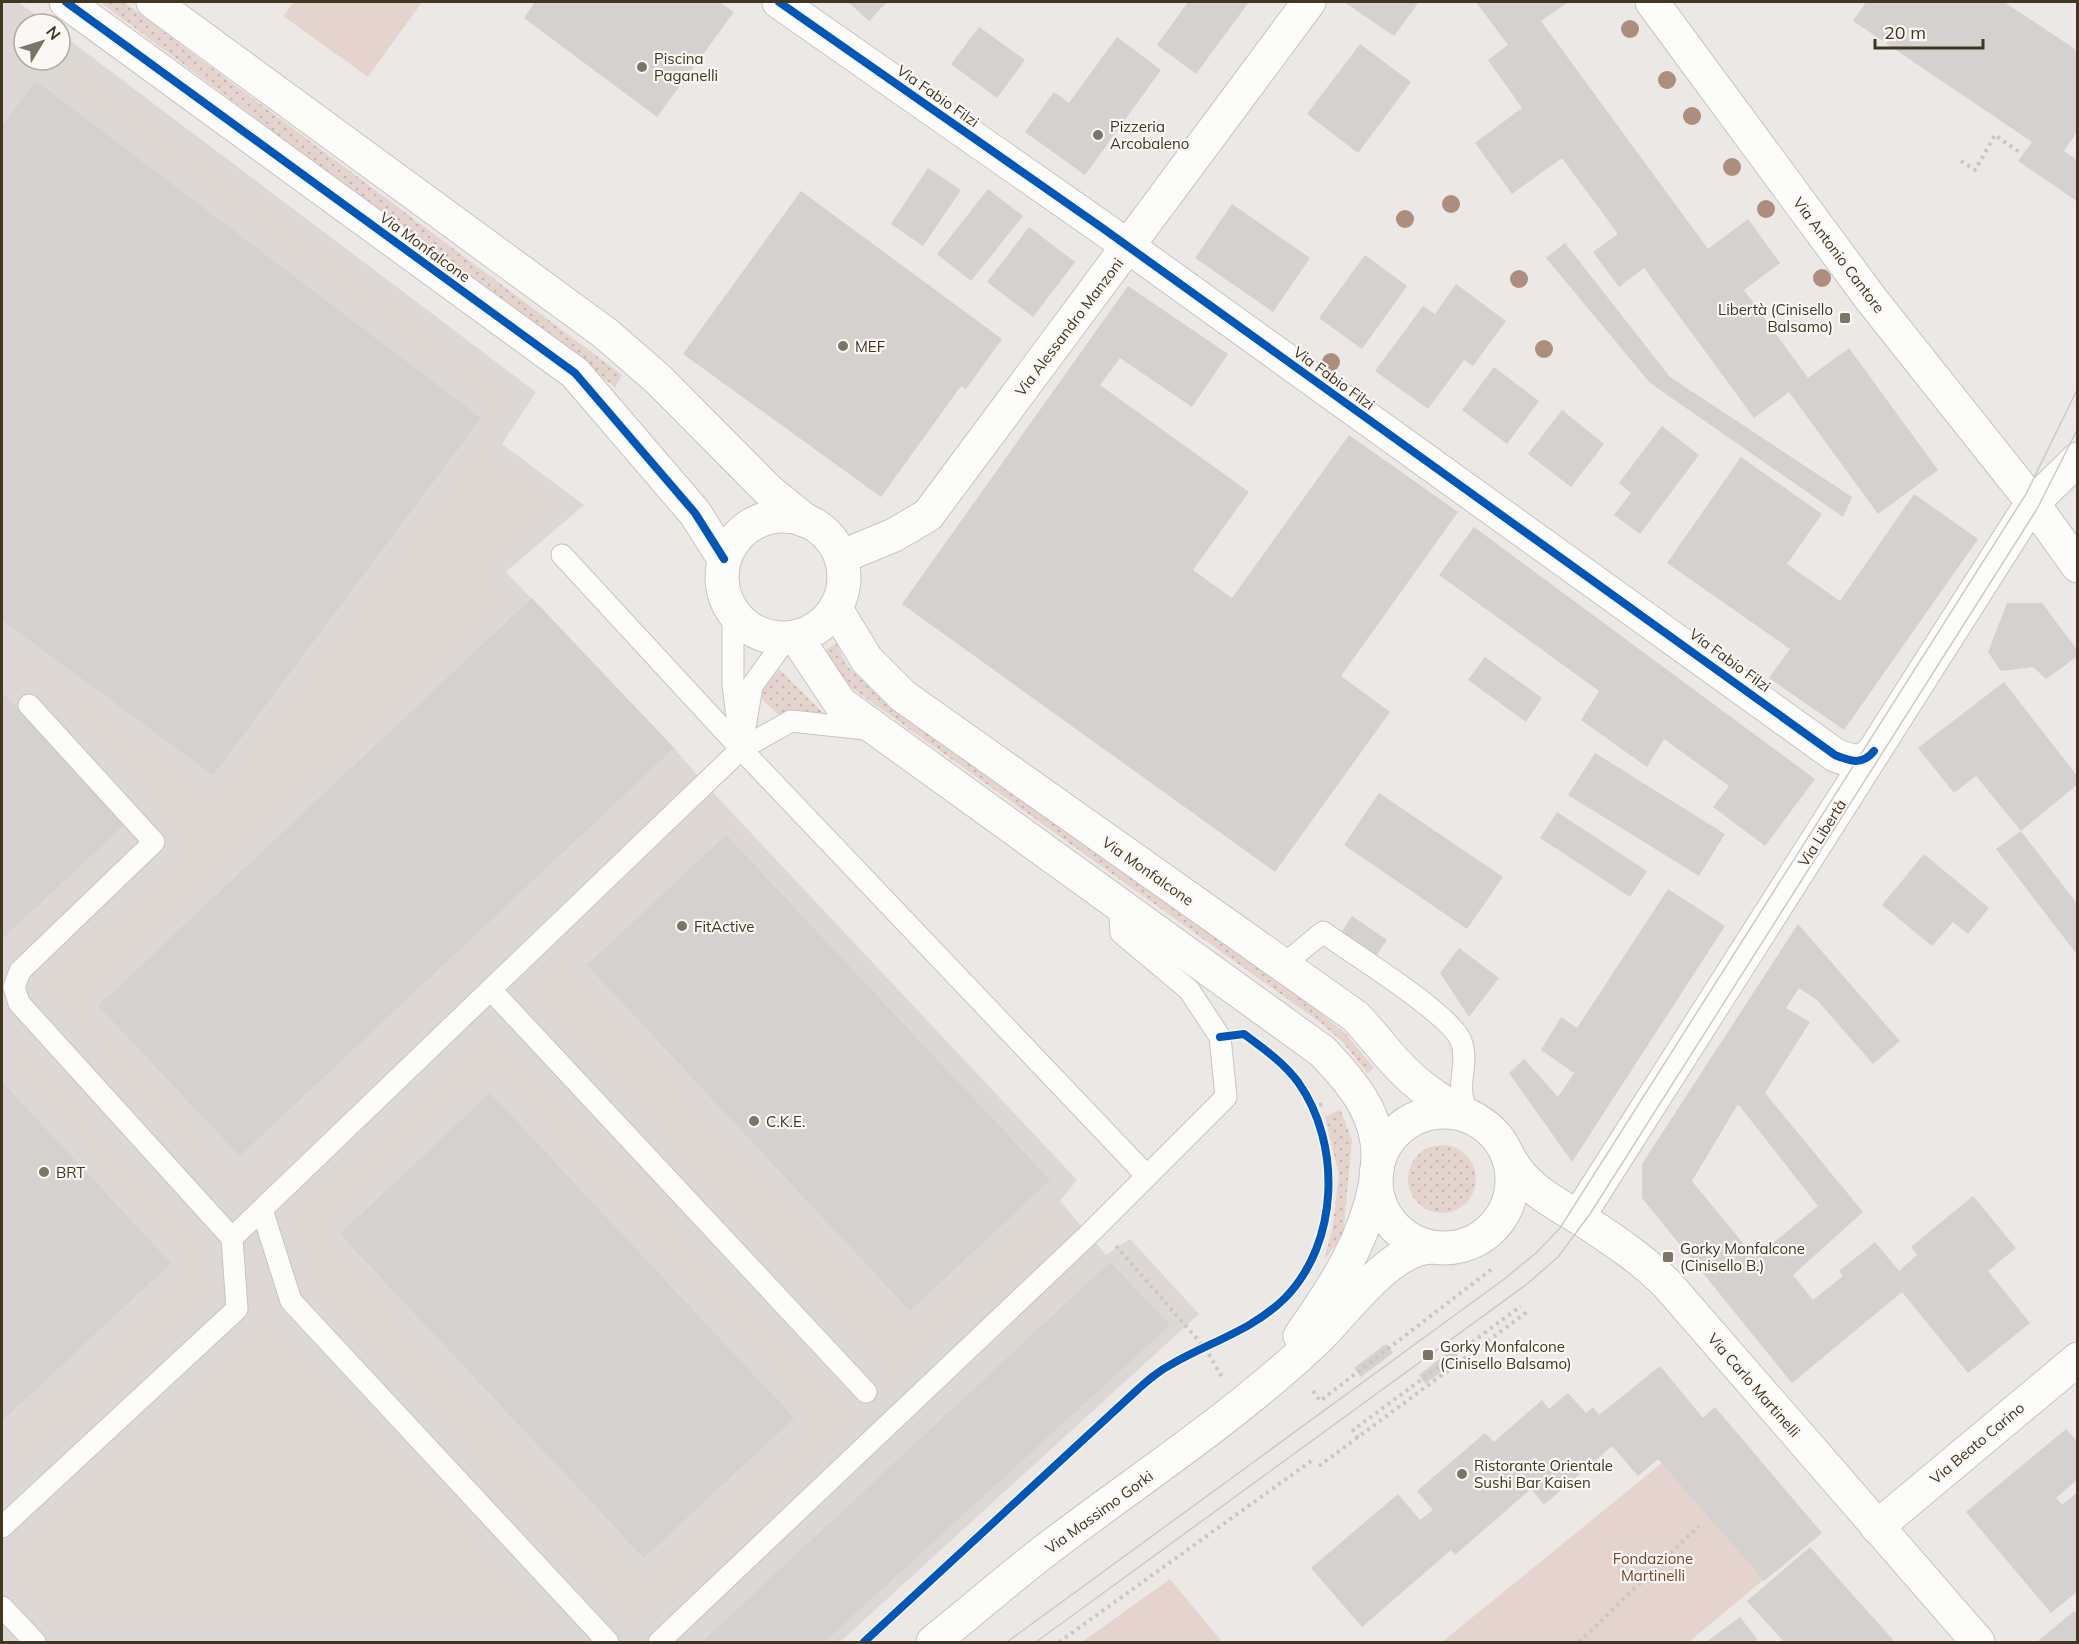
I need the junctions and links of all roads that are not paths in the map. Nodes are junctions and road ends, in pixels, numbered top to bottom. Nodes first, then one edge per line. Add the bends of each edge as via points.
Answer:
1 (66, 2) edge
2 (153, 2) edge
3 (779, 2) edge
4 (1309, 2) edge
5 (1652, 2) edge
6 (1129, 247) junction
7 (2078, 459) edge
8 (2033, 503) junction
9 (806, 521) junction
10 (562, 555) dead end
11 (841, 556) junction
12 (724, 559) junction
13 (2078, 566) edge
14 (836, 609) junction
15 (733, 614) junction
16 (791, 638) junction
17 (29, 705) dead end
18 (879, 730) junction
19 (741, 748) junction
20 (1874, 751) junction
21 (1119, 903) junction
22 (1282, 966) junction
23 (491, 990) junction
24 (1475, 1119) junction
25 (1507, 1154) junction
26 (1377, 1175) junction
27 (1147, 1176) junction
28 (262, 1210) junction
29 (1578, 1217) junction
30 (232, 1238) junction
31 (1431, 1247) junction
32 (2078, 1359) edge
33 (1267, 1384) junction
34 (866, 1392) dead end
35 (2, 1527) edge
36 (1877, 1527) junction
37 (2, 1607) edge
38 (34, 1642) edge
39 (608, 1642) edge
40 (659, 1642) edge
41 (933, 1642) edge
42 (1978, 1642) edge

1 - 12 street, Via Monfalcone via 575,373 695,513
2 - 9 street via 605,333 658,379 768,491
3 - 6 street, Via Fabio Filzi
4 - 6 street, Via Alessandro Manzoni
5 - 8 street, Via Antonio Cantore via 1871,299
6 - 11 street, Via Alessandro Manzoni via 928,515 894,535
6 - 20 street, Via Fabio Filzi via 1835,755 1858,762
7 - 8 street, Via Libertà
8 - 13 street, Via Antonio Cantore
8 - 20 street, Via Libertà
9 - 11 street via 826,534
9 - 12 street via 785,516 758,521 740,533
10 - 19 lane
11 - 14 street via 843,588
12 - 15 street via 721,580
14 - 16 street via 816,629
14 - 22 street, Via Monfalcone via 867,660 903,696
15 - 16 street via 749,629 770,637
15 - 19 lane via 733,685
16 - 18 street via 840,703
16 - 19 lane via 753,686
17 - 30 lane via 154,842 20,971 14,987 19,1003
18 - 19 lane via 791,721
18 - 21 street
19 - 23 lane
19 - 27 lane
20 - 29 street, Via Libertà
21 - 26 street via 1322,1051 1348,1081 1376,1126
21 - 27 lane via 1121,933 1189,990 1221,1037 1226,1097
22 - 24 street, Via Monfalcone via 1355,1016 1426,1091
22 - 24 lane via 1323,932 1421,1002 1460,1039 1461,1096
23 - 28 lane
23 - 34 lane
24 - 25 street via 1495,1135
24 - 26 street via 1447,1112 1414,1119 1389,1140
25 - 29 street, Via Carlo Martinelli via 1513,1167 1533,1188
25 - 31 street via 1512,1186 1509,1202 1498,1222 1470,1243
26 - 31 street via 1380,1202 1392,1224 1410,1239
26 - 33 street, Via Massimo Gorki via 1370,1212 1350,1257
27 - 40 lane
28 - 30 lane
28 - 39 lane via 291,1301
29 - 36 street, Via Carlo Martinelli via 1632,1253 1667,1284
30 - 35 lane via 237,1309
31 - 33 street, Via Massimo Gorki via 1417,1247 1391,1263 1337,1320
32 - 36 street, Via Beato Carino
33 - 41 street, Via Massimo Gorki via 1041,1554
36 - 42 street, Via Carlo Martinelli
37 - 38 lane

